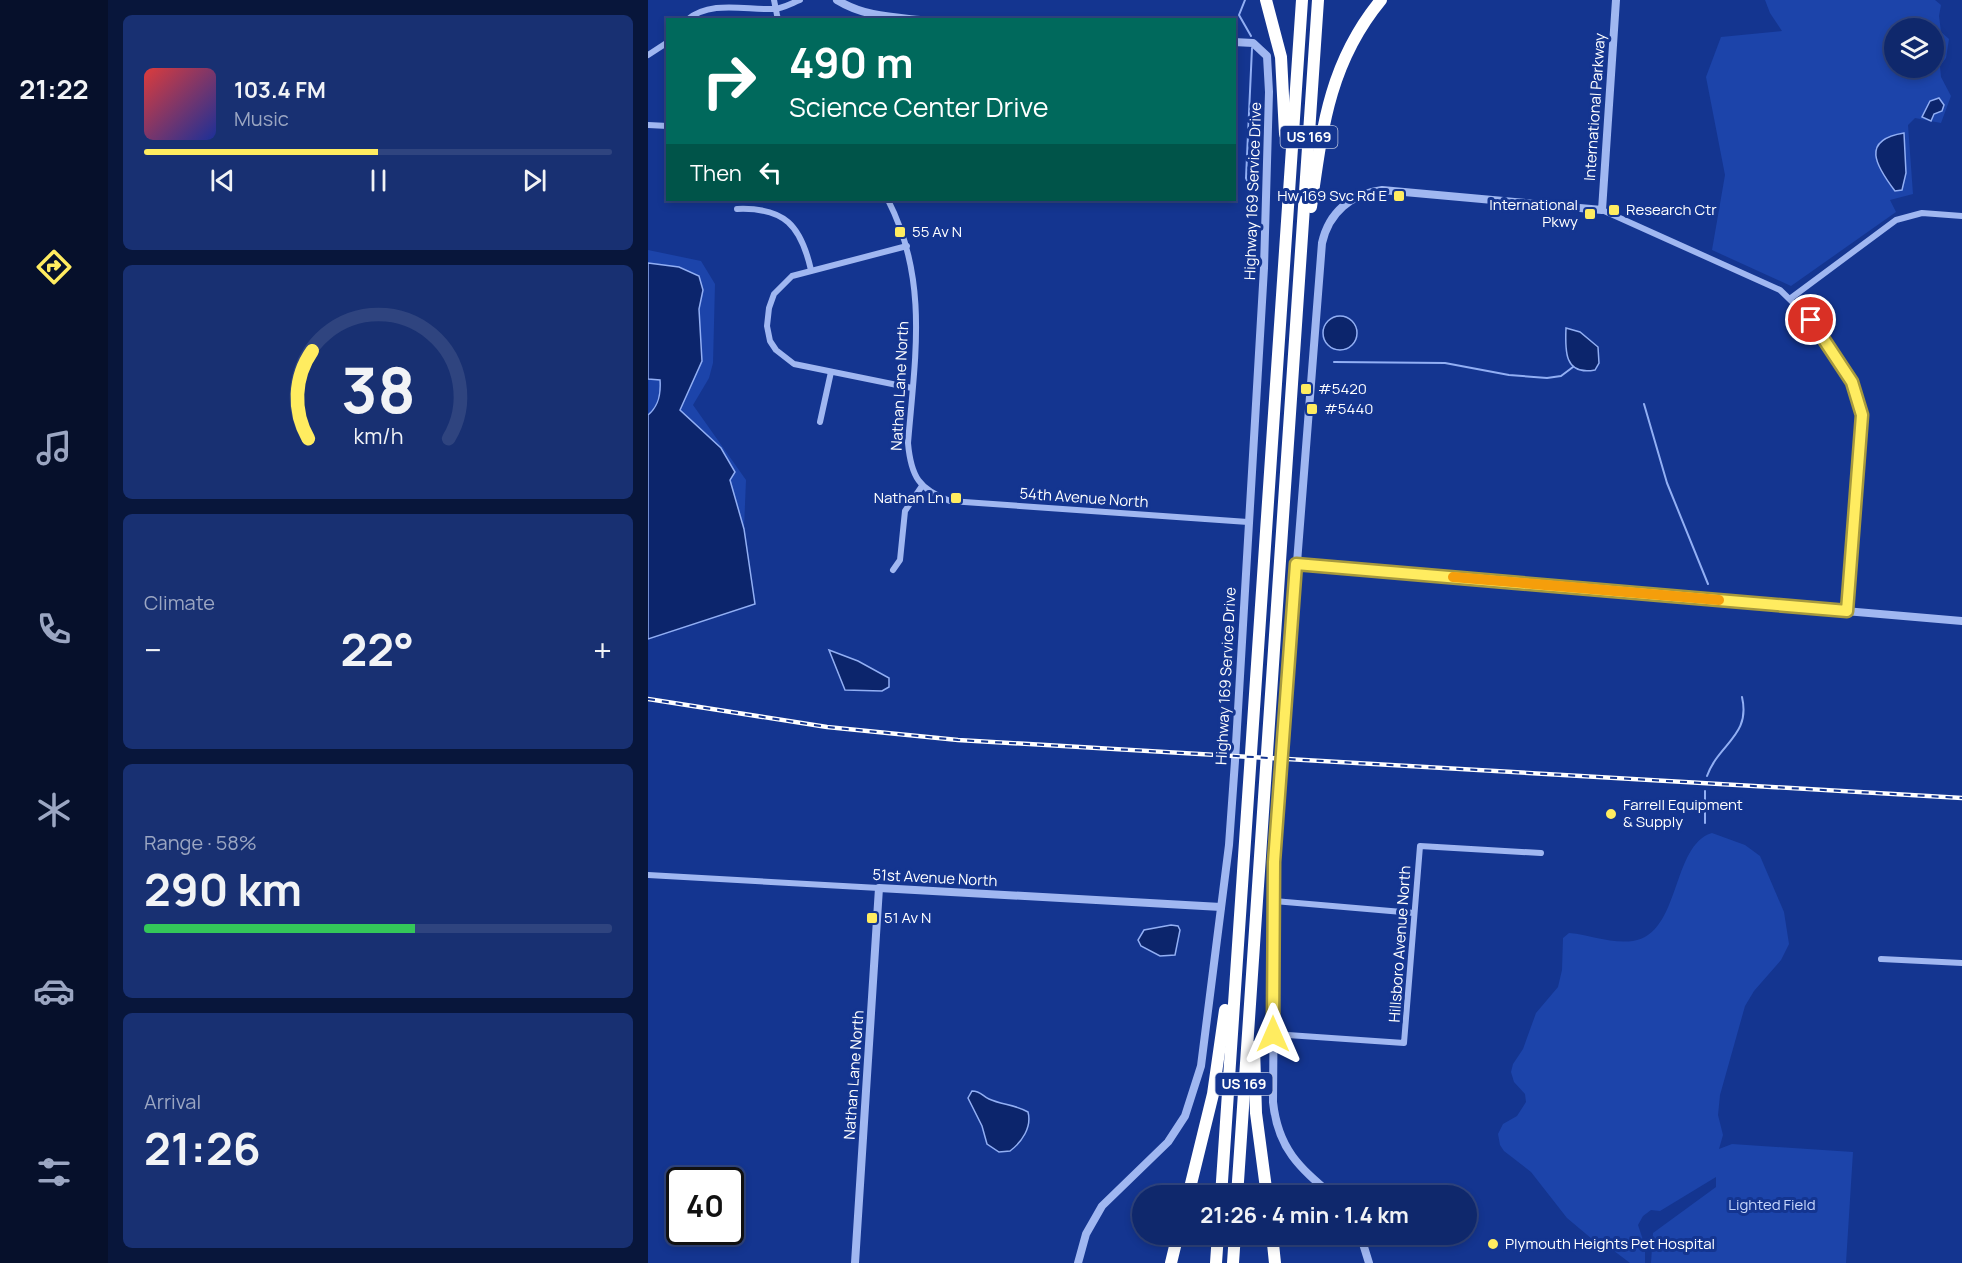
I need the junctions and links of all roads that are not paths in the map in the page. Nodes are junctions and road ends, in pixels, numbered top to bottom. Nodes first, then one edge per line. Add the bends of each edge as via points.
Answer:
1 (774, 0) edge
2 (800, 0) edge
3 (837, 0) edge
4 (1266, 0) edge
5 (1302, 0) edge
6 (1318, 0) edge
7 (1381, 0) edge
8 (1616, 0) edge
9 (775, 9) junction
10 (690, 18) edge
11 (777, 18) edge
12 (875, 18) edge
13 (1236, 42) edge
14 (666, 43) edge
15 (648, 55) edge
16 (648, 125) edge
17 (666, 126) edge
18 (888, 201) edge
19 (737, 209) dead end
20 (1602, 210) junction
21 (1962, 216) edge
22 (1285, 245) junction
23 (907, 246) junction
24 (811, 270) junction
25 (1299, 273) junction
26 (1791, 298) junction
27 (831, 372) junction
28 (912, 388) junction
29 (820, 422) dead end
30 (922, 486) junction
31 (1248, 522) junction
32 (1296, 564) junction
33 (894, 570) dead end
34 (1847, 611) junction
35 (1962, 621) edge
36 (1541, 853) dead end
37 (648, 875) edge
38 (879, 888) junction
39 (1274, 901) junction
40 (1221, 907) junction
41 (1414, 913) junction
42 (1237, 950) junction
43 (1881, 959) dead end
44 (1962, 963) edge
45 (1252, 973) junction
46 (1273, 1034) junction
47 (1191, 1185) edge
48 (1222, 1185) edge
49 (1238, 1185) edge
50 (1266, 1185) edge
51 (1321, 1185) edge
52 (1175, 1245) edge
53 (1217, 1245) edge
54 (1234, 1245) edge
55 (1273, 1245) edge
56 (1363, 1245) edge
57 (855, 1263) edge
58 (1078, 1263) edge
59 (1171, 1263) edge
60 (1216, 1263) edge
61 (1233, 1263) edge
62 (1275, 1263) edge
63 (1369, 1263) edge

1 - 9 street
2 - 9 street
3 - 12 street
4 - 22 highway via 1284,80
5 - 22 highway, US 169
6 - 25 highway, US 169
7 - 25 highway via 1351,46 1329,97
8 - 20 street, International Parkway
9 - 10 street via 720,5 705,8
9 - 11 street
13 - 31 street, Highway 169 Service Drive via 1253,43 1263,50 1269,67 1264,268
14 - 15 street
16 - 17 street
18 - 23 street, Nathan Lane North
19 - 24 street via 763,210 787,221 801,237
20 - 26 street
20 - 32 street via 1400,190 1358,195 1340,209 1322,243
21 - 26 street via 1922,213 1890,223
22 - 42 highway, US 169
23 - 24 street
23 - 28 street, Nathan Lane North via 917,304
24 - 27 street via 792,276 778,288 769,308 768,333 776,350 794,364
25 - 45 highway, US 169
26 - 34 street via 1811,320 1852,382 1862,415
27 - 28 street
27 - 29 street
28 - 30 street, Nathan Lane North via 908,443 910,461
30 - 31 street, 54th Avenue North via 950,501
30 - 33 street via 905,511 900,560
31 - 40 street, Highway 169 Service Drive via 1235,761
32 - 34 street
32 - 39 street
34 - 35 street
36 - 41 street, Hillsboro Avenue North via 1420,846
37 - 38 street, 51st Avenue North
38 - 40 street, 51st Avenue North
38 - 57 street, Nathan Lane North
39 - 41 street
39 - 46 street
40 - 58 street, Highway 169 Service Drive via 1201,1066 1185,1116 1167,1142 1102,1206 1086,1234
41 - 46 street, Hillsboro Avenue North via 1404,1043
42 - 47 highway via 1213,1094
42 - 48 highway, US 169
43 - 44 street
45 - 49 highway, US 169
45 - 50 highway via 1256,1113
46 - 51 street via 1273,1102 1278,1131 1296,1163
52 - 59 highway
53 - 60 highway
54 - 61 highway
55 - 62 highway
56 - 63 street

